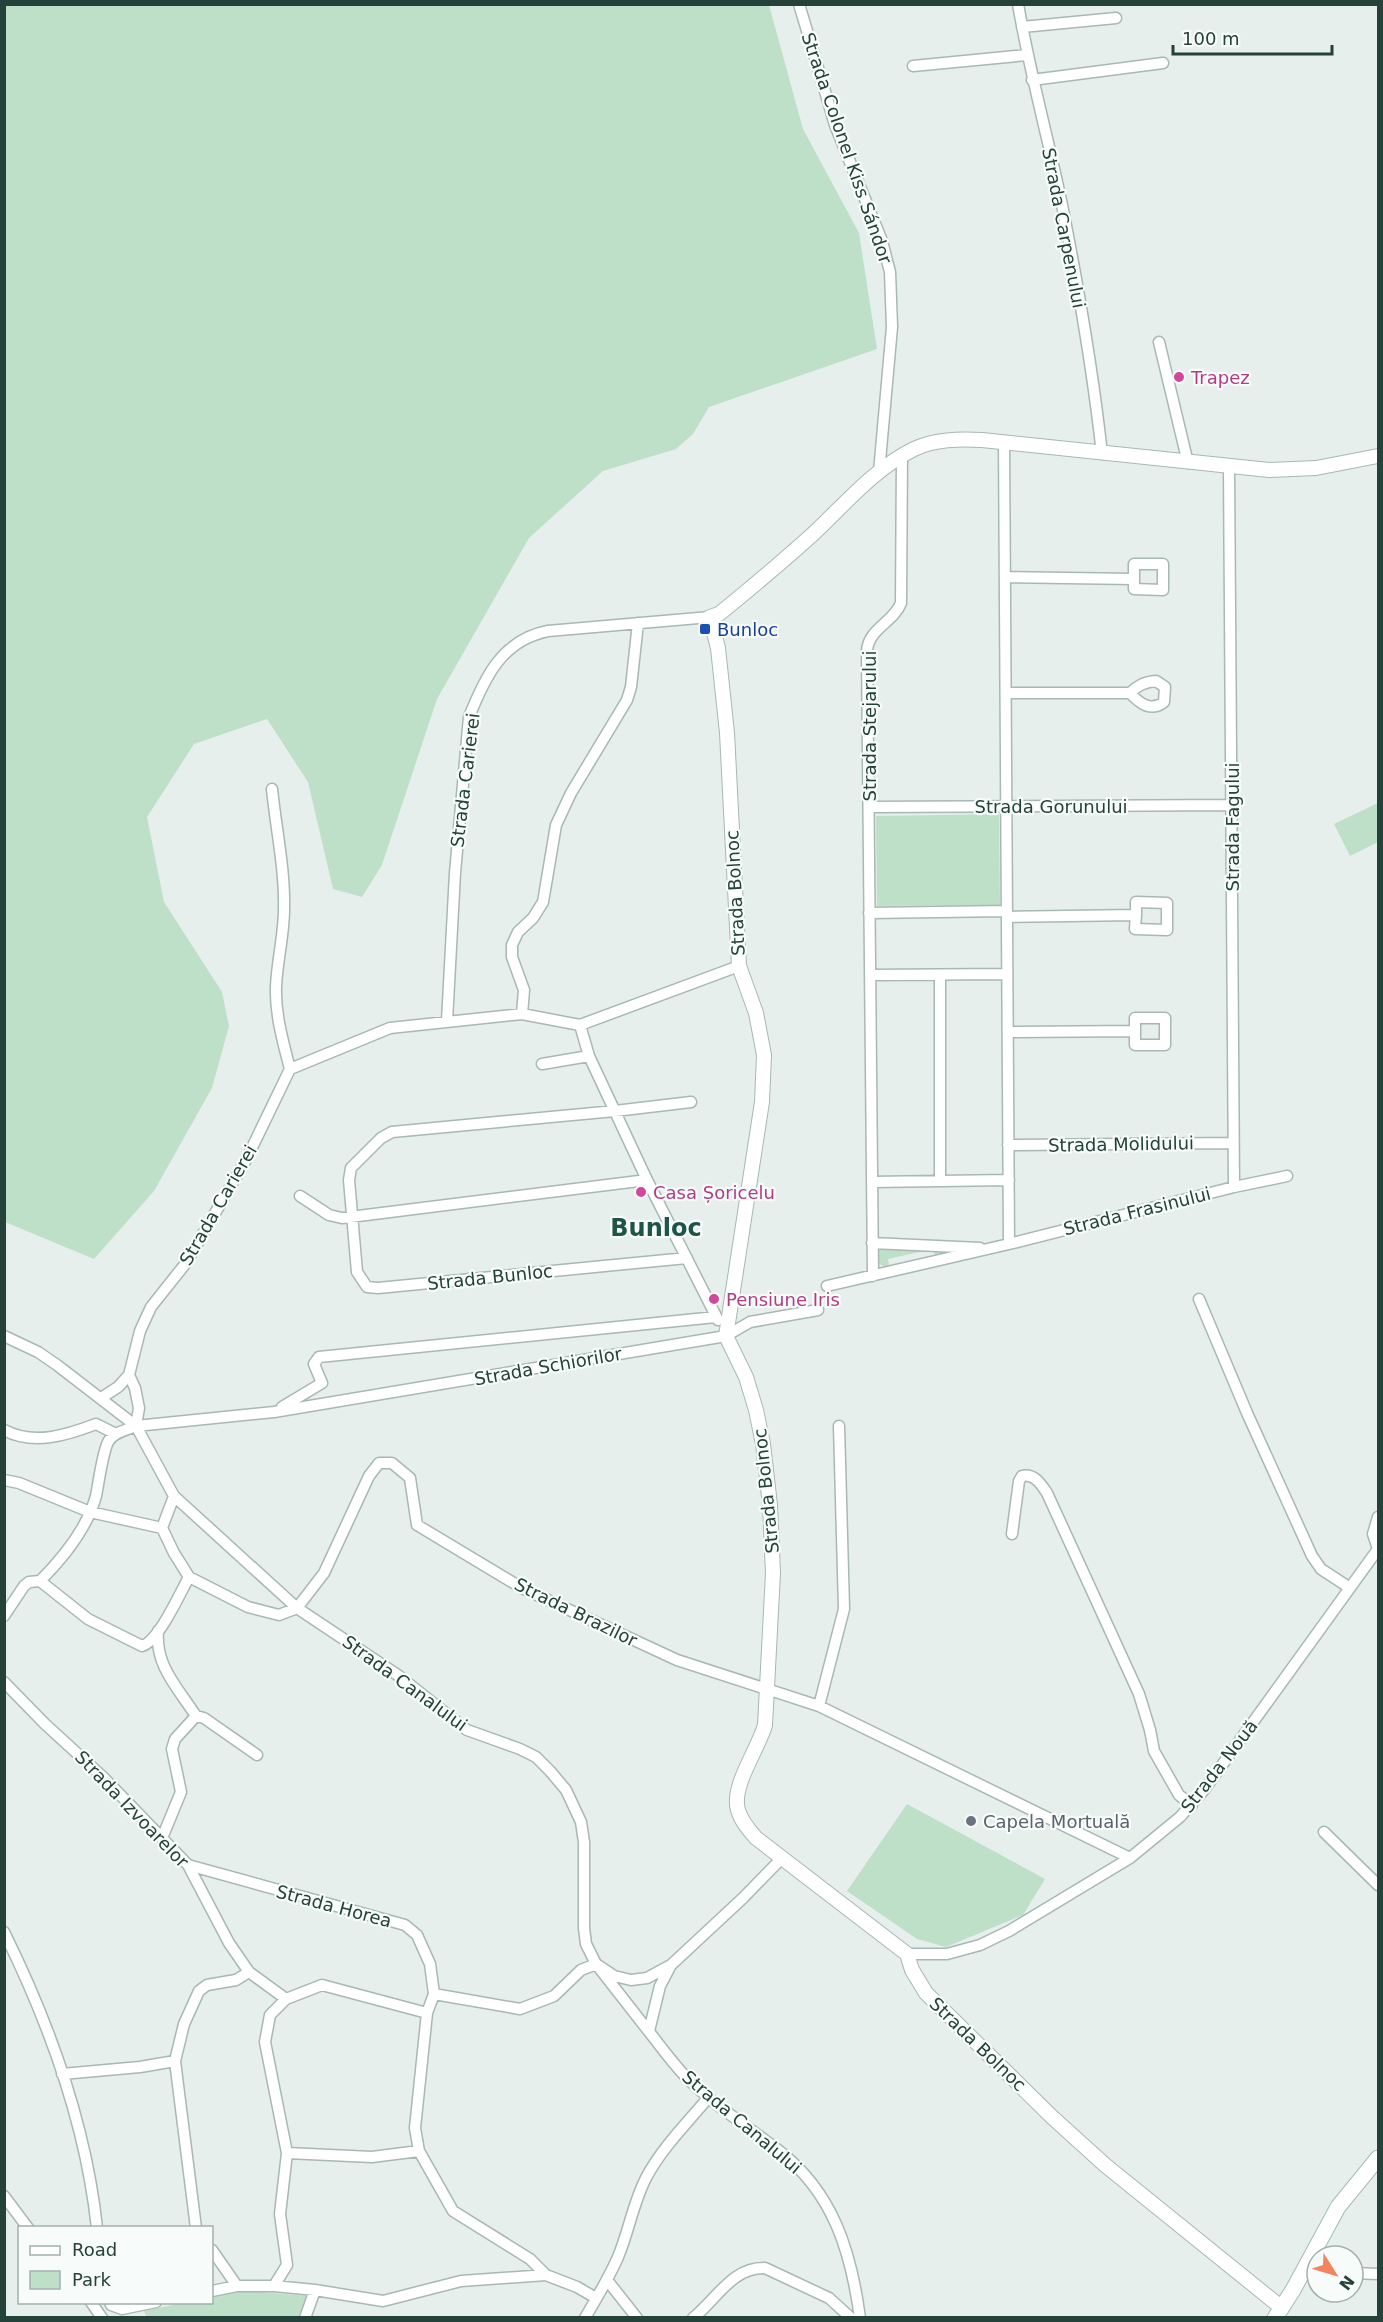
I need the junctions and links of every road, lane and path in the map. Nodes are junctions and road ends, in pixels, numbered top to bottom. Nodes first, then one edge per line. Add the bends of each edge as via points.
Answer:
1 (799, 4) edge
2 (1018, 4) edge
3 (1116, 18) dead end
4 (1022, 27) junction
5 (1027, 55) junction
6 (1162, 63) dead end
7 (913, 66) dead end
8 (1032, 80) junction
9 (1159, 342) dead end
10 (1004, 442) junction
11 (1102, 454) junction
12 (902, 455) junction
13 (1378, 456) edge
14 (1188, 463) junction
15 (1229, 467) junction
16 (879, 472) junction
17 (1005, 576) junction
18 (1134, 579) dead end
19 (710, 617) junction
20 (638, 623) junction
21 (1006, 693) junction
22 (1130, 693) dead end
23 (272, 789) dead end
24 (1232, 805) junction
25 (1007, 806) junction
26 (870, 807) junction
27 (869, 913) junction
28 (1007, 914) junction
29 (1136, 915) dead end
30 (739, 966) junction
31 (1007, 974) junction
32 (870, 975) junction
33 (940, 975) junction
34 (522, 1014) junction
35 (447, 1021) junction
36 (580, 1024) junction
37 (1135, 1031) dead end
38 (1008, 1032) junction
39 (589, 1056) junction
40 (542, 1064) dead end
41 (290, 1069) junction
42 (691, 1102) dead end
43 (615, 1112) junction
44 (1233, 1143) junction
45 (1008, 1145) junction
46 (1287, 1176) dead end
47 (647, 1180) junction
48 (1009, 1180) junction
49 (940, 1181) junction
50 (872, 1182) junction
51 (1234, 1187) junction
52 (300, 1196) dead end
53 (351, 1216) junction
54 (872, 1243) junction
55 (1009, 1244) junction
56 (988, 1249) junction
57 (687, 1258) junction
58 (873, 1275) junction
59 (827, 1286) dead end
60 (1199, 1299) dead end
61 (818, 1311) dead end
62 (716, 1317) junction
63 (4, 1336) edge
64 (726, 1336) junction
65 (129, 1375) junction
66 (101, 1398) junction
67 (274, 1412) junction
68 (136, 1426) junction
69 (839, 1426) dead end
70 (4, 1430) edge
71 (116, 1434) junction
72 (4, 1480) edge
73 (174, 1496) junction
74 (90, 1512) junction
75 (1378, 1517) edge
76 (162, 1528) junction
77 (1012, 1534) dead end
78 (1378, 1549) edge
79 (189, 1576) junction
80 (40, 1581) junction
81 (1350, 1588) junction
82 (297, 1608) junction
83 (4, 1616) edge
84 (158, 1631) junction
85 (4, 1682) edge
86 (768, 1688) junction
87 (819, 1706) junction
88 (196, 1716) junction
89 (257, 1755) dead end
90 (1192, 1805) junction
91 (1324, 1832) dead end
92 (162, 1838) junction
93 (782, 1858) junction
94 (1130, 1858) junction
95 (188, 1865) junction
96 (1378, 1885) edge
97 (4, 1932) edge
98 (907, 1954) junction
99 (596, 1964) junction
100 (671, 1965) junction
101 (249, 1972) junction
102 (435, 1994) junction
103 (286, 1999) junction
104 (427, 2013) junction
105 (649, 2031) junction
106 (175, 2061) junction
107 (62, 2074) junction
108 (708, 2098) junction
109 (419, 2151) junction
110 (287, 2153) junction
111 (1378, 2158) edge
112 (4, 2196) edge
113 (26, 2226) edge
114 (97, 2226) edge
115 (196, 2226) edge
116 (1322, 2244) edge
117 (213, 2251) edge
118 (546, 2275) junction
119 (1305, 2277) edge
120 (608, 2280) junction
121 (237, 2286) junction
122 (274, 2286) junction
123 (315, 2290) junction
124 (213, 2291) edge
125 (596, 2298) junction
126 (92, 2304) edge
127 (111, 2304) edge
128 (146, 2304) edge
129 (1278, 2313) edge
130 (102, 2318) edge
131 (306, 2318) edge
132 (585, 2318) edge
133 (637, 2318) edge
134 (693, 2318) edge
135 (851, 2318) edge
136 (860, 2318) edge

1 - 16 street, Strada Colonel Kiss Sándor via 835,125 882,241 890,272 892,327
2 - 4 street, Strada Carpenului
3 - 4 street
4 - 5 street, Strada Carpenului
5 - 7 street
5 - 8 street, Strada Carpenului
6 - 8 street
8 - 11 street, Strada Carpenului via 1065,220
9 - 14 street
10 - 11 street
10 - 12 street via 945,441
10 - 17 street
11 - 14 street
12 - 16 street
12 - 26 street, Strada Stejarului via 901,603 868,643
13 - 15 street via 1316,468
14 - 15 street
15 - 24 street, Strada Fagului
16 - 19 street via 784,561 719,614
17 - 18 street
17 - 21 street
19 - 20 street, Strada Carierei
19 - 30 street, Strada Bolnoc via 718,648 727,733
20 - 34 street via 627,700 571,793 556,825 543,902 512,945 512,957 524,990
20 - 35 street, Strada Carierei via 548,631 525,637 498,660 478,696 468,726
21 - 22 street
21 - 25 street
23 - 41 street via 285,910 276,988 280,1029
24 - 25 street, Strada Gorunului
24 - 44 street, Strada Fagului
25 - 26 street, Strada Gorunului
25 - 28 street
26 - 27 street, Strada Stejarului
27 - 28 street
27 - 32 street, Strada Stejarului
28 - 29 street
28 - 31 street
30 - 36 street
30 - 64 street, Strada Bolnoc via 756,1013 764,1055 762,1102
31 - 33 street
31 - 38 street
32 - 33 street
32 - 50 street, Strada Stejarului
33 - 49 street
34 - 35 street
34 - 36 street
35 - 41 street via 390,1028
36 - 39 street
37 - 38 street
38 - 45 street
39 - 40 street
39 - 43 street
41 - 65 street, Strada Carierei via 247,1158 186,1263 151,1307 140,1331
42 - 43 street, Strada Bunloc
43 - 47 street
43 - 53 street, Strada Bunloc via 392,1132 351,1168
44 - 45 street, Strada Molidului
44 - 51 street, Strada Fagului
45 - 48 street
46 - 51 street, Strada Frasinului
47 - 53 street
47 - 57 street
48 - 49 street
48 - 55 street
49 - 50 street
50 - 54 street, Strada Stejarului
51 - 55 street, Strada Frasinului
52 - 53 street via 329,1215
53 - 57 street, Strada Bunloc via 357,1272 367,1287
54 - 56 street, Strada Frasinului
54 - 58 street, Strada Stejarului
55 - 56 street, Strada Frasinului
56 - 58 street, Strada Frasinului
57 - 62 street
58 - 59 street, Strada Frasinului
60 - 81 street via 1312,1556 1321,1569
61 - 64 street, Strada Schiorilor via 750,1322
62 - 64 street
62 - 67 street, Strada Schiorilor via 319,1357 314,1364 322,1383
63 - 66 street via 57,1365
64 - 67 street, Strada Schiorilor
64 - 86 street, Strada Bolnoc via 746,1377 763,1444 773,1573
65 - 66 street
65 - 68 street via 139,1408
66 - 68 street
67 - 68 street, Strada Schiorilor
68 - 71 street, Strada Schiorilor
68 - 73 street, Strada Canalului
69 - 87 street via 844,1609
70 - 71 street via 49,1438 96,1424
71 - 74 street via 109,1441
72 - 74 street
73 - 76 street
73 - 82 street, Strada Canalului
74 - 76 street
74 - 80 street via 65,1554
75 - 78 street, Strada Nouă via 1372,1534
76 - 79 street
77 - 90 street via 1019,1481 1026,1475 1035,1478 1047,1493 1139,1694 1154,1751 1179,1795
78 - 81 street, Strada Nouă
79 - 82 street via 248,1607 279,1615
79 - 84 street
80 - 83 street via 24,1586
80 - 84 street via 88,1619 136,1645 148,1644
81 - 90 street, Strada Nouă
82 - 86 street, Strada Brazilor via 324,1573 369,1476 379,1463 392,1463 410,1478 417,1525 522,1588 677,1660
82 - 99 street, Strada Canalului via 399,1676 467,1730 536,1757 566,1790 581,1822 584,1928 586,1944
84 - 88 street via 160,1661
85 - 92 street, Strada Izvoarelor
86 - 87 street, Strada Brazilor
86 - 93 street, Strada Bolnoc via 765,1725 736,1797 742,1821
87 - 94 street, Strada Brazilor
88 - 89 street
88 - 92 street via 175,1739 172,1749 181,1792
90 - 94 street, Strada Nouă
91 - 96 street
92 - 95 street, Strada Izvoarelor
93 - 98 street, Strada Bolnoc
93 - 100 street
94 - 98 street, Strada Nouă via 980,1946 947,1954
95 - 101 street, Strada Izvoarelor via 229,1943
95 - 102 street, Strada Horea via 405,1925 417,1935 430,1964
97 - 107 street
98 - 129 street, Strada Bolnoc via 926,1993 1052,2117
99 - 100 street via 614,1976 631,1980 647,1978
99 - 102 street via 581,1970 554,1996 520,2010
99 - 105 street, Strada Canalului
100 - 105 street via 660,1986
101 - 103 street, Strada Izvoarelor
101 - 106 street via 199,1991 184,2024
102 - 104 street
103 - 104 street via 322,1985
103 - 110 street via 270,2015 265,2042
104 - 109 street via 415,2128
105 - 108 street, Strada Canalului
106 - 107 street
106 - 115 street
107 - 114 street via 89,2169
108 - 120 street via 646,2178
108 - 136 street, Strada Canalului via 780,2151 824,2201 841,2232
109 - 110 street via 372,2157
109 - 118 street via 453,2211 530,2259
110 - 122 street via 280,2214 287,2265
111 - 116 main road via 1338,2207
112 - 113 street
117 - 121 street
118 - 123 street via 461,2281 383,2301
118 - 125 street
119 - 129 main road
120 - 125 street
120 - 133 street
121 - 122 street
121 - 124 street
122 - 123 street
123 - 131 street
125 - 132 street
126 - 130 street
127 - 128 street via 122,2309
127 - 130 street
134 - 135 street via 739,2274 755,2268 765,2268 829,2298

